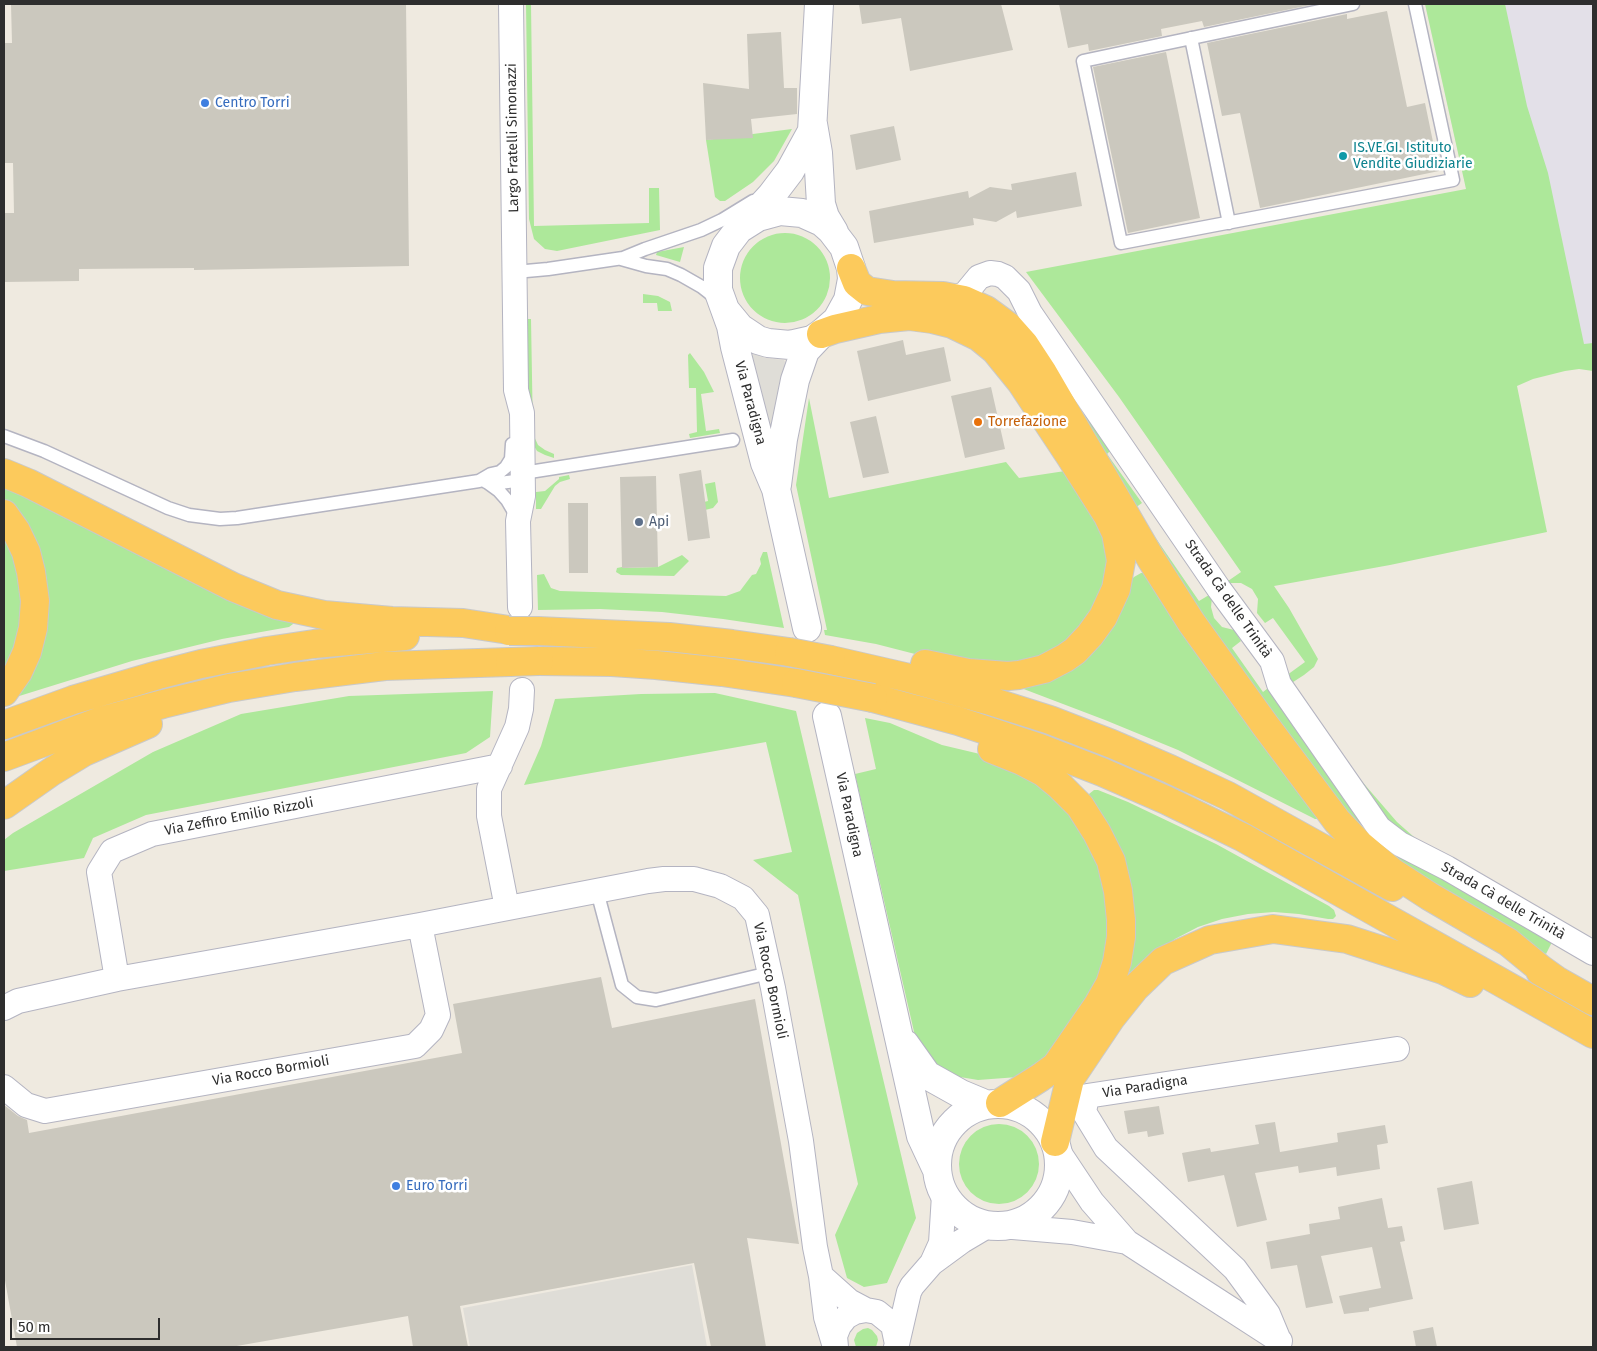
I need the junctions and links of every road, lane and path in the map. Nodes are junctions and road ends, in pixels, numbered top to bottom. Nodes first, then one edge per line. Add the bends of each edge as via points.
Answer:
1 (511, 4) edge
2 (818, 4) edge
3 (1353, 4) edge
4 (1415, 4) edge
5 (1191, 38) junction
6 (813, 122) junction
7 (787, 176) junction
8 (1229, 222) junction
9 (739, 229) junction
10 (838, 238) junction
11 (618, 259) junction
12 (851, 268) junction
13 (515, 272) junction
14 (948, 310) junction
15 (726, 311) junction
16 (1032, 316) junction
17 (999, 319) junction
18 (821, 334) junction
19 (516, 390) junction
20 (4, 436) edge
21 (733, 440) dead end
22 (4, 473) edge
23 (523, 476) junction
24 (483, 482) junction
25 (777, 494) junction
26 (4, 514) edge
27 (518, 521) junction
28 (520, 626) junction
29 (808, 645) junction
30 (274, 680) junction
31 (522, 690) dead end
32 (4, 692) edge
33 (873, 698) junction
34 (827, 716) dead end
35 (4, 725) edge
36 (4, 756) edge
37 (500, 766) junction
38 (4, 805) edge
39 (598, 891) junction
40 (507, 908) junction
41 (420, 925) junction
42 (1593, 953) edge
43 (769, 973) junction
44 (117, 979) junction
45 (1556, 980) junction
46 (1593, 1001) edge
47 (4, 1008) edge
48 (897, 1032) junction
49 (1593, 1034) edge
50 (1593, 1040) edge
51 (1397, 1049) dead end
52 (4, 1087) edge
53 (993, 1104) junction
54 (1056, 1147) junction
55 (936, 1168) junction
56 (944, 1195) junction
57 (995, 1226) junction
58 (1127, 1242) junction
59 (932, 1263) junction
60 (821, 1276) junction
61 (909, 1292) junction
62 (872, 1311) junction
63 (1282, 1343) edge
64 (897, 1346) edge
65 (836, 1347) edge

1 - 13 street, Largo Fratelli Simonazzi
2 - 6 street, Via Paradigna
3 - 5 lane
4 - 8 lane via 1452,180
5 - 8 lane
5 - 8 lane via 1083,60 1121,243
6 - 7 street, Via Paradigna via 810,135
6 - 10 street, Via Paradigna via 821,204
7 - 9 street, Via Paradigna
7 - 11 lane via 753,202 717,223
9 - 10 street, Via Paradigna via 769,213 791,212 822,222
9 - 15 street, Via Paradigna via 726,246 718,268 718,290
10 - 12 street, Via Paradigna
11 - 13 lane
11 - 15 lane via 680,274 712,294
12 - 14 highway via 857,283 867,291 931,295
12 - 18 street, Via Paradigna via 848,300 837,320
13 - 19 street, Largo Fratelli Simonazzi
14 - 16 street, Strada Cà delle Trinità via 979,277 990,273 1008,279 1019,290
14 - 17 highway via 974,304
14 - 18 highway
14 - 29 highway via 994,350 1021,382 1108,516 1116,533 1121,562 1116,589 1100,621 1075,651 1044,669 1019,675 968,673
15 - 18 street, Via Paradigna via 740,328 768,343 790,345
15 - 25 street, Via Paradigna via 765,463
16 - 17 street via 1019,310
16 - 42 street, Strada Cà delle Trinità via 1272,661 1279,684 1379,828 1400,844
17 - 45 highway via 1020,340 1043,372 1191,622 1337,821 1392,872 1508,942
18 - 25 street, Via Paradigna via 805,351 795,380 783,439
19 - 23 street, Largo Fratelli Simonazzi via 522,413
19 - 24 lane via 511,458 503,470
20 - 24 lane via 168,508 210,518 237,518
21 - 23 lane
22 - 28 highway via 277,606 324,615 392,621
23 - 24 lane
23 - 27 street, Largo Fratelli Simonazzi via 523,499
24 - 27 lane via 499,491
25 - 29 street, Via Paradigna
26 - 32 highway via 26,552 35,601 27,652
27 - 28 street, Largo Fratelli Simonazzi
28 - 29 highway via 732,644
28 - 35 highway via 354,640 243,655 117,686
29 - 45 highway via 987,700 1170,769 1249,808
30 - 33 highway, bridge via 385,666 588,662 722,672
30 - 36 highway via 142,709
30 - 38 highway via 245,688 103,743 60,766
31 - 37 street via 517,727
33 - 49 highway via 1026,743 1166,800 1242,837
33 - 53 highway via 1022,761 1052,779 1085,813 1113,868 1119,898 1121,937 1107,991 1056,1066
34 - 48 street, Via Paradigna
37 - 40 street via 490,789 489,816
37 - 44 street, Via Zeffiro Emilio Rizzoli via 152,834 112,850 99,872
39 - 40 street, Via Rocco Bormioli
39 - 43 street, Via Rocco Bormioli via 664,879 694,879 720,886 743,898 756,915
39 - 43 lane via 622,985 637,997 656,1000
40 - 41 street, Via Rocco Bormioli
41 - 44 street, Via Rocco Bormioli
41 - 52 street, Via Rocco Bormioli via 438,1015 431,1030 415,1046 45,1111 26,1105
43 - 60 street, Via Rocco Bormioli via 801,1141
44 - 47 street, Via Rocco Bormioli via 18,1001
45 - 46 highway
48 - 53 street, Via Paradigna via 927,1075 961,1094
48 - 55 street, Via Paradigna via 921,1136
50 - 54 highway via 1443,970 1347,939 1273,929 1210,940 1163,961 1111,1018 1070,1079
51 - 63 street, Via Paradigna via 1087,1096 1084,1112 1106,1148 1235,1269 1268,1314
53 - 54 street, Via Paradigna via 1023,1108 1043,1122
53 - 55 street, Via Paradigna via 965,1113 949,1127 939,1146
54 - 57 street via 1059,1172 1053,1192 1040,1210 1022,1221
54 - 58 street, Via Paradigna via 1092,1202
55 - 56 street, Via Paradigna
56 - 57 street, Via Paradigna via 956,1210 971,1220
56 - 59 street via 941,1243
57 - 58 street, Via Paradigna via 1072,1232
57 - 59 street via 962,1241
58 - 63 street, Via Paradigna
59 - 61 street
60 - 62 street via 849,1300
60 - 65 street, Via Rocco Bormioli via 826,1317
61 - 62 street
61 - 64 street
62 - 64 street via 893,1325
62 - 65 street via 855,1312 846,1317 837,1331

